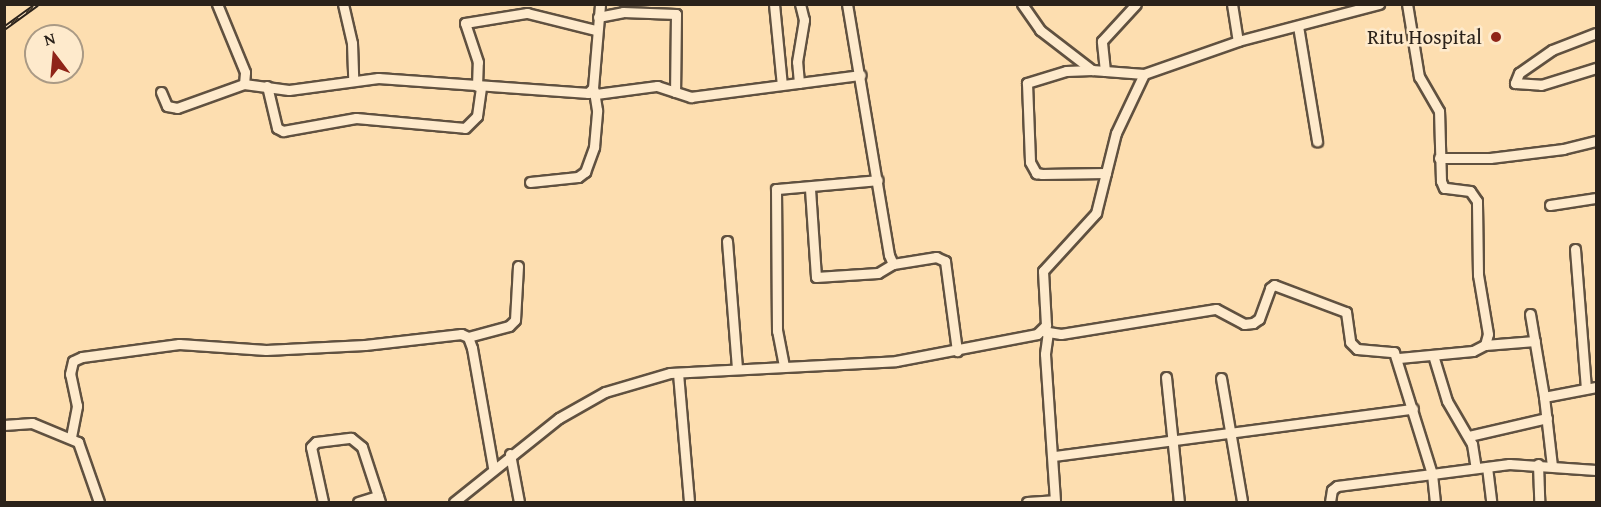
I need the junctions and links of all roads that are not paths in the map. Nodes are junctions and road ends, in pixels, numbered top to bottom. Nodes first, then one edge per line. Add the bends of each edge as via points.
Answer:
1 (217, 4) edge
2 (343, 4) edge
3 (600, 4) edge
4 (774, 4) edge
5 (801, 4) edge
6 (847, 4) edge
7 (1022, 4) edge
8 (1136, 4) edge
9 (1232, 4) edge
10 (1379, 4) edge
11 (1407, 4) edge
12 (598, 17) junction
13 (1298, 26) junction
14 (595, 30) junction
15 (1596, 33) edge
16 (1238, 40) junction
17 (1596, 68) edge
18 (1092, 70) junction
19 (1105, 71) junction
20 (1144, 74) junction
21 (861, 75) junction
22 (353, 80) junction
23 (799, 83) junction
24 (244, 84) junction
25 (782, 85) junction
26 (267, 86) junction
27 (479, 87) junction
28 (595, 91) junction
29 (161, 92) dead end
30 (675, 93) junction
31 (1317, 141) dead end
32 (1596, 141) edge
33 (1439, 158) junction
34 (1106, 173) junction
35 (878, 180) junction
36 (530, 182) dead end
37 (810, 189) junction
38 (1596, 198) edge
39 (1550, 205) dead end
40 (727, 241) dead end
41 (1575, 249) dead end
42 (893, 264) junction
43 (518, 266) dead end
44 (1530, 314) dead end
45 (1045, 331) junction
46 (468, 337) junction
47 (1535, 341) junction
48 (1485, 345) junction
49 (957, 351) junction
50 (1433, 355) junction
51 (1399, 358) junction
52 (784, 366) junction
53 (737, 369) junction
54 (678, 373) junction
55 (1166, 377) dead end
56 (1221, 378) dead end
57 (1596, 387) edge
58 (1586, 389) junction
59 (1544, 397) junction
60 (1413, 409) junction
61 (1547, 418) junction
62 (4, 425) edge
63 (1231, 433) junction
64 (1469, 436) junction
65 (71, 437) junction
66 (1172, 441) junction
67 (510, 454) junction
68 (1054, 456) junction
69 (1538, 464) junction
70 (1552, 466) junction
71 (493, 467) junction
72 (1487, 467) junction
73 (1476, 468) junction
74 (1596, 470) edge
75 (1432, 474) junction
76 (379, 499) edge
77 (457, 501) edge
78 (1054, 501) edge
79 (1242, 501) dead end
80 (99, 502) edge
81 (323, 502) edge
82 (358, 502) edge
83 (519, 502) edge
84 (689, 502) edge
85 (1027, 502) edge
86 (1179, 502) edge
87 (1330, 502) edge
88 (1435, 502) edge
89 (1491, 502) edge
90 (1539, 502) edge

1 - 24 street via 245,72
2 - 22 street via 352,43
3 - 12 street
4 - 25 street
5 - 23 street via 804,20 797,62
6 - 21 street
7 - 18 street via 1040,30
8 - 19 street via 1102,40
9 - 16 street
10 - 13 street
11 - 33 street via 1419,77 1439,111
12 - 14 street
12 - 30 street via 622,12 676,14
13 - 16 street
13 - 31 street
14 - 27 street via 527,13 465,23 478,62
14 - 28 street
15 - 17 street via 1552,50 1519,73 1515,84 1541,85
16 - 20 street
18 - 19 street
18 - 34 street via 1066,71 1027,83 1030,162 1036,173 1042,174
19 - 20 street
20 - 34 street via 1116,133
21 - 23 street
21 - 35 street
22 - 26 street via 289,90
22 - 27 street via 378,78
23 - 25 street
24 - 26 street
24 - 29 street via 177,108 167,106
25 - 30 street via 691,97
26 - 27 street via 277,128 283,131 356,118 465,128 477,116
27 - 28 street via 579,95
28 - 30 street via 657,86
28 - 36 street via 594,147 585,172
32 - 33 street via 1490,158
33 - 48 street via 1444,188 1470,191 1477,201 1478,275 1488,334
34 - 45 street via 1089,224 1043,271
35 - 37 street
35 - 42 street
37 - 42 street via 816,277 878,273
37 - 52 street via 776,189 777,331
38 - 39 street
40 - 53 street
41 - 58 street
42 - 49 street via 936,257 945,261
43 - 46 street via 515,320 509,326
44 - 47 street
45 - 49 street
45 - 51 street via 1096,330 1216,309 1244,324 1253,323 1259,319 1274,285 1346,312 1350,342 1357,349 1388,349
45 - 68 street
46 - 65 street via 452,334 365,345 266,350 179,344 82,357 73,361 70,374 77,406
46 - 71 street
47 - 48 street
47 - 59 street
48 - 50 street via 1473,351
49 - 52 street via 896,361
50 - 51 street
50 - 64 street via 1447,401
51 - 60 street
52 - 53 street
53 - 54 street
54 - 67 street via 605,392 559,418
54 - 84 street
55 - 66 street
56 - 63 street
57 - 58 street
58 - 59 street
59 - 61 street
60 - 63 street
60 - 75 street
61 - 64 street
61 - 70 street
62 - 65 street via 32,423
63 - 66 street
63 - 79 street
64 - 73 street
65 - 80 street via 82,449
66 - 68 street
66 - 86 street
67 - 71 street
67 - 83 street
68 - 78 street
69 - 70 street
69 - 72 street
69 - 90 street
70 - 74 street
71 - 77 street
72 - 73 street
72 - 89 street
73 - 75 street
75 - 87 street via 1337,486
75 - 88 street
76 - 81 street via 359,442 351,438 316,442 311,455
76 - 82 street
78 - 85 street

